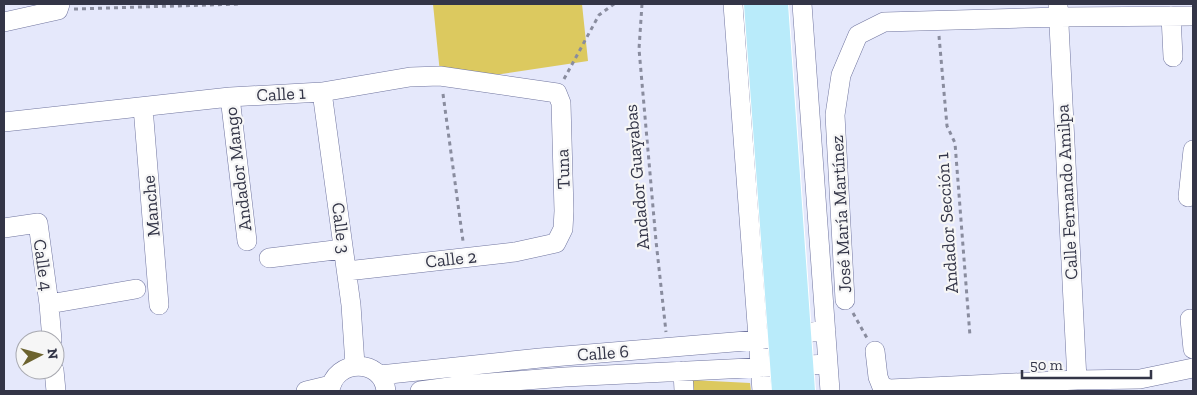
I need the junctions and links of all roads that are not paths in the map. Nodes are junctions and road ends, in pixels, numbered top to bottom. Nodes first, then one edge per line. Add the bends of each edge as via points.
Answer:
1 (733, 4) edge
2 (755, 4) edge
3 (777, 4) edge
4 (802, 4) edge
5 (59, 7) edge
6 (1058, 10) edge
7 (1182, 13) edge
8 (4, 22) edge
9 (1173, 57) dead end
10 (322, 92) junction
11 (557, 93) joint
12 (230, 97) junction
13 (143, 107) junction
14 (4, 122) edge
15 (1193, 150) edge
16 (1188, 197) dead end
17 (4, 228) edge
18 (247, 241) dead end
19 (556, 243) joint
20 (343, 249) junction
21 (269, 258) dead end
22 (347, 271) junction
23 (136, 289) dead end
24 (845, 300) road end
25 (49, 304) junction
26 (159, 305) dead end
27 (1190, 320) dead end
28 (51, 330) edge
29 (826, 330) junction
30 (758, 340) junction
31 (1193, 349) edge
32 (875, 352) road end
33 (564, 356) junction
34 (828, 364) junction
35 (354, 365) junction
36 (760, 367) junction
37 (1193, 368) edge
38 (683, 371) junction
39 (1077, 380) junction
40 (383, 383) edge
41 (566, 384) edge
42 (331, 388) edge
43 (464, 388) edge
44 (306, 391) edge
45 (420, 391) edge
46 (684, 391) edge
47 (762, 391) edge
48 (783, 391) edge
49 (804, 391) edge
50 (830, 391) edge

1 - 30 street
2 - 48 main road, bridge
3 - 49 main road, bridge
4 - 29 street
5 - 8 street
6 - 7 street
6 - 24 street, José María Martínez via 884,22 858,35 841,74 835,116
6 - 39 street, Calle Fernando Amilpa
7 - 9 street
10 - 11 street, Calle 1 via 410,77 440,76
10 - 12 street, Calle 1
10 - 20 street, Calle 3
11 - 19 street, Tuna via 561,103 564,211 563,229
12 - 13 street, Calle 1
12 - 18 street, Andador Mango
13 - 14 street, Calle 1
13 - 26 street, Manche
15 - 16 street
17 - 25 street, Calle 4 via 38,223
19 - 22 street, Calle 2 via 515,252
20 - 21 street
20 - 22 street, Calle 3
22 - 35 street, Calle 3
23 - 25 street
25 - 28 street, Calle 4
27 - 31 street
29 - 30 street, Calle 6
29 - 34 street
30 - 33 street, Calle 6
30 - 36 street
32 - 39 street via 882,387 890,389
33 - 40 street, Calle 6
33 - 41 street
34 - 36 street, Calle 6
34 - 50 street
35 - 40 street via 369,367
35 - 42 street via 341,371
36 - 38 street, Calle 6
36 - 47 street
37 - 39 street via 1140,379
38 - 41 street, Calle 6
38 - 46 street
41 - 43 street, Calle 6
42 - 44 street
43 - 45 street, Calle 6

